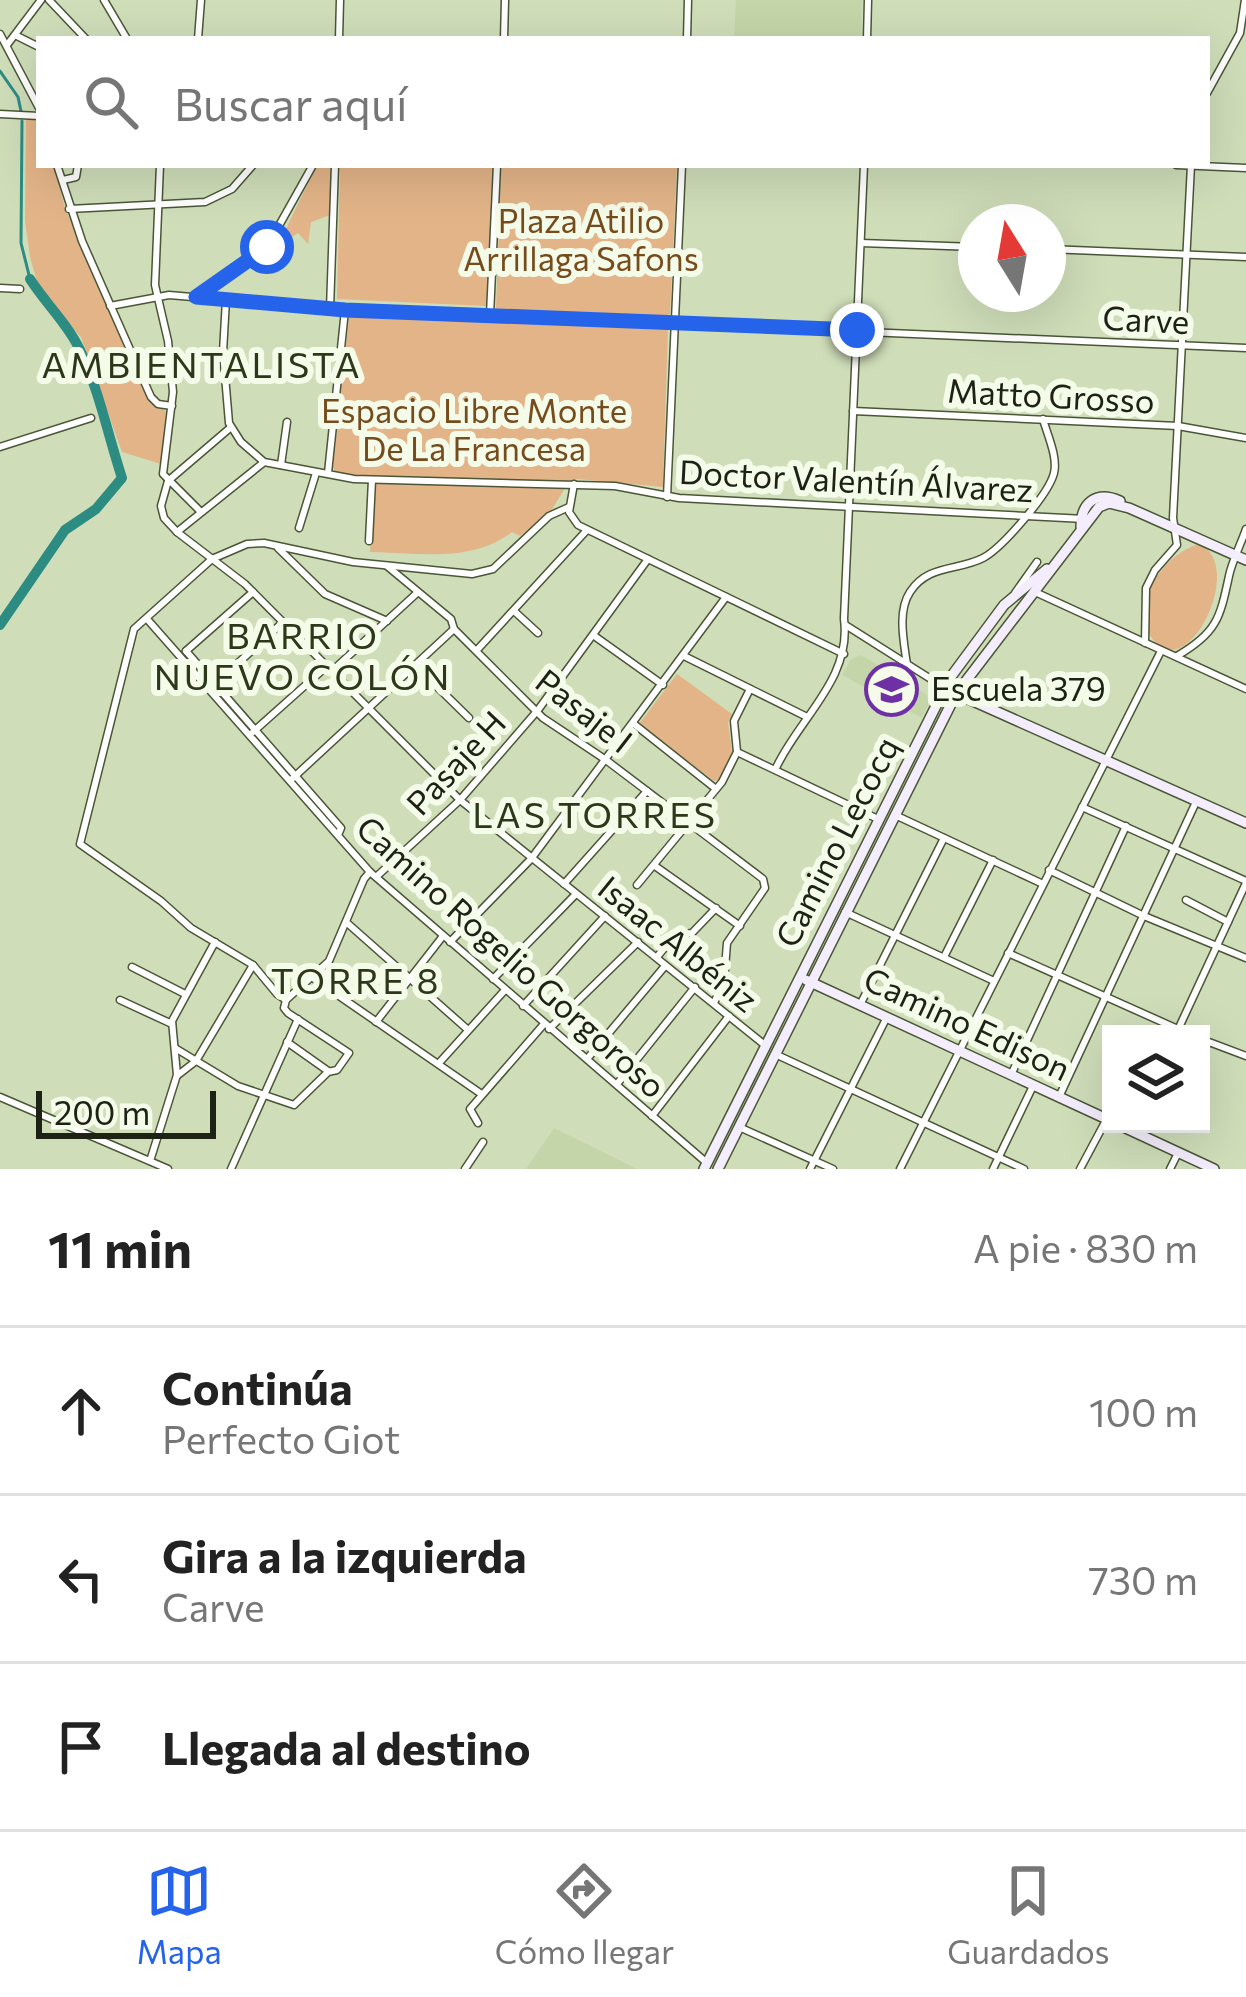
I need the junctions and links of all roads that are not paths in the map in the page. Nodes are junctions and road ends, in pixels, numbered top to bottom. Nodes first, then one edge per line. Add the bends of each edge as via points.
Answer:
1 (45, 0) edge
2 (104, 0) edge
3 (201, 0) edge
4 (340, 0) edge
5 (505, 0) edge
6 (688, 0) edge
7 (868, 0) edge
8 (1245, 0) edge
9 (0, 34) edge
10 (15, 35) junction
11 (83, 36) edge
12 (125, 36) edge
13 (198, 36) edge
14 (339, 36) edge
15 (504, 36) edge
16 (687, 36) edge
17 (868, 36) edge
18 (6, 46) junction
19 (36, 46) edge
20 (1210, 88) edge
21 (36, 106) edge
22 (36, 112) edge
23 (0, 114) edge
24 (1210, 166) edge
25 (58, 168) edge
26 (77, 168) edge
27 (160, 168) edge
28 (251, 168) edge
29 (311, 168) edge
30 (334, 168) edge
31 (497, 168) edge
32 (682, 168) edge
33 (864, 168) edge
34 (1191, 168) edge
35 (1246, 169) edge
36 (62, 180) junction
37 (158, 202) junction
38 (69, 209) junction
39 (861, 243) junction
40 (958, 246) edge
41 (1066, 250) edge
42 (1187, 254) junction
43 (1246, 256) edge
44 (0, 288) edge
45 (20, 289) dead end
46 (158, 296) junction
47 (196, 297) junction
48 (226, 300) junction
49 (110, 306) junction
50 (330, 309) junction
51 (345, 310) junction
52 (490, 315) junction
53 (675, 322) junction
54 (857, 330) junction
55 (1182, 346) junction
56 (1246, 348) edge
57 (172, 406) junction
58 (853, 411) junction
59 (91, 418) dead end
60 (1043, 419) junction
61 (287, 422) dead end
62 (1178, 426) junction
63 (230, 428) junction
64 (1246, 438) edge
65 (0, 447) edge
66 (264, 462) junction
67 (281, 465) junction
68 (316, 473) junction
69 (328, 475) junction
70 (372, 480) junction
71 (168, 481) junction
72 (574, 484) junction
73 (668, 496) junction
74 (849, 506) junction
75 (568, 507) junction
76 (201, 512) junction
77 (1027, 515) junction
78 (1085, 519) junction
79 (299, 528) dead end
80 (1174, 528) junction
81 (1246, 529) edge
82 (587, 530) junction
83 (176, 532) junction
84 (369, 541) dead end
85 (278, 546) junction
86 (1242, 558) edge
87 (212, 559) junction
88 (647, 559) junction
89 (1037, 562) dead end
90 (1053, 564) junction
91 (386, 566) junction
92 (253, 592) junction
93 (417, 592) junction
94 (1035, 592) junction
95 (726, 597) junction
96 (1013, 597) junction
97 (514, 611) junction
98 (147, 620) junction
99 (387, 621) junction
100 (283, 622) junction
101 (845, 623) junction
102 (454, 629) junction
103 (538, 634) dead end
104 (593, 635) junction
105 (1145, 643) junction
106 (477, 650) junction
107 (1161, 651) junction
108 (183, 654) junction
109 (844, 654) junction
110 (684, 656) junction
111 (1174, 657) junction
112 (907, 665) junction
113 (416, 666) junction
114 (329, 669) junction
115 (213, 686) junction
116 (663, 686) junction
117 (750, 689) junction
118 (1246, 689) edge
119 (950, 691) junction
120 (370, 709) junction
121 (538, 710) junction
122 (807, 717) junction
123 (469, 718) dead end
124 (634, 724) junction
125 (253, 732) junction
126 (737, 752) junction
127 (606, 760) junction
128 (1106, 761) junction
129 (776, 769) junction
130 (293, 778) junction
131 (717, 789) junction
132 (647, 791) junction
133 (460, 800) junction
134 (1196, 802) junction
135 (1082, 807) junction
136 (895, 815) junction
137 (880, 820) junction
138 (689, 822) junction
139 (1246, 824) edge
140 (1126, 826) junction
141 (944, 838) junction
142 (1174, 848) junction
143 (530, 859) junction
144 (993, 860) junction
145 (654, 866) junction
146 (1049, 870) junction
147 (373, 874) junction
148 (1246, 882) edge
149 (564, 884) junction
150 (1043, 884) junction
151 (637, 885) dead end
152 (576, 894) junction
153 (1097, 895) junction
154 (1186, 901) dead end
155 (716, 908) junction
156 (845, 912) junction
157 (605, 916) junction
158 (1144, 916) junction
159 (346, 922) junction
160 (1228, 922) junction
161 (740, 926) junction
162 (896, 934) junction
163 (446, 939) junction
164 (215, 942) junction
165 (638, 942) junction
166 (1216, 948) junction
167 (1008, 953) junction
168 (657, 957) junction
169 (944, 957) junction
170 (1246, 958) edge
171 (253, 965) junction
172 (666, 965) junction
173 (132, 967) dead end
174 (1058, 976) junction
175 (313, 978) junction
176 (407, 979) junction
177 (805, 979) junction
178 (493, 980) junction
179 (994, 981) junction
180 (695, 987) junction
181 (505, 990) junction
182 (185, 994) junction
183 (1106, 999) junction
184 (120, 1000) dead end
185 (286, 1000) junction
186 (714, 1003) junction
187 (860, 1005) junction
188 (524, 1006) junction
189 (729, 1016) junction
190 (887, 1017) junction
191 (298, 1019) junction
192 (376, 1022) junction
193 (172, 1024) junction
194 (1162, 1025) edge
195 (1180, 1025) edge
196 (547, 1027) junction
197 (467, 1029) junction
198 (287, 1042) junction
199 (1210, 1042) edge
200 (766, 1046) junction
201 (175, 1048) junction
202 (958, 1050) junction
203 (775, 1054) junction
204 (1246, 1056) edge
205 (587, 1059) junction
206 (196, 1061) junction
207 (439, 1064) junction
208 (328, 1072) junction
209 (1011, 1075) junction
210 (177, 1076) junction
211 (617, 1084) junction
212 (1033, 1085) junction
213 (850, 1089) junction
214 (480, 1093) junction
215 (264, 1095) junction
216 (0, 1097) edge
217 (1060, 1097) junction
218 (1102, 1114) edge
219 (652, 1115) junction
220 (923, 1123) junction
221 (478, 1124) dead end
222 (740, 1127) junction
223 (1102, 1133) edge
224 (1140, 1133) edge
225 (483, 1142) dead end
226 (1178, 1153) junction
227 (998, 1158) junction
228 (150, 1162) junction
229 (812, 1165) edge
230 (705, 1166) edge
231 (168, 1169) edge
232 (231, 1169) edge
233 (465, 1169) edge
234 (718, 1169) edge
235 (832, 1169) edge
236 (900, 1169) edge
237 (993, 1169) edge
238 (1024, 1169) edge
239 (1080, 1169) edge
240 (1170, 1169) edge
241 (1214, 1169) edge

1 - 10 street
1 - 11 street
2 - 12 street
3 - 13 street
4 - 14 street
5 - 15 street
6 - 16 street
7 - 17 street
8 - 20 street via 1240,33
9 - 18 street
10 - 18 street
10 - 19 street
18 - 21 street
22 - 23 street
24 - 35 street
25 - 36 street
26 - 36 street via 76,177
27 - 37 street
28 - 37 street via 221,196
29 - 47 street via 267,247
30 - 50 street
31 - 52 street
32 - 53 street
33 - 39 street
34 - 42 street
36 - 38 street
37 - 38 street
37 - 46 street
38 - 49 street
39 - 40 street
39 - 54 street
41 - 42 street
42 - 43 street
42 - 55 street
44 - 45 street
46 - 47 street, Carve
46 - 49 street, Carve
46 - 57 street
47 - 48 street, Carve
48 - 50 street, Carve
48 - 63 street
49 - 57 street via 152,398
50 - 51 street, Carve
51 - 52 street, Carve
51 - 69 street
52 - 53 street, Carve
53 - 54 street, Carve
53 - 73 street
54 - 55 street, Carve
54 - 58 street
55 - 56 street, Carve
55 - 62 street
57 - 71 street
58 - 60 street, Matto Grosso
58 - 74 street
59 - 65 street
60 - 62 street, Matto Grosso
60 - 77 street via 1054,472
61 - 67 street
62 - 64 street, Matto Grosso
62 - 80 street
63 - 66 street
63 - 71 street
66 - 67 street, Doctor Valentín Álvarez
66 - 76 street
67 - 68 street, Doctor Valentín Álvarez
68 - 69 street, Doctor Valentín Álvarez
68 - 79 street
69 - 70 street, Doctor Valentín Álvarez
70 - 72 street, Doctor Valentín Álvarez
70 - 84 street
71 - 76 street
71 - 83 street via 161,510
72 - 73 street, Doctor Valentín Álvarez
72 - 75 street
73 - 74 street, Doctor Valentín Álvarez
74 - 77 street, Doctor Valentín Álvarez
74 - 101 street
75 - 82 street
75 - 91 street via 484,572
76 - 83 street
77 - 78 street, Doctor Valentín Álvarez
77 - 112 street via 982,558 938,570 910,592 903,612
78 - 80 street via 1084,506 1113,497
78 - 90 street, Camino Lecocq
80 - 86 street
80 - 105 street via 1175,550 1146,588
81 - 86 street
82 - 88 street
82 - 97 street
83 - 87 street, Isaac Albéniz
85 - 87 street via 247,544
85 - 91 street
85 - 99 street via 325,594
86 - 111 street via 1228,574 1216,624
87 - 92 street, Isaac Albéniz
87 - 98 street
88 - 95 street
88 - 104 street, Pasaje H
89 - 96 street
90 - 94 street, Camino Lecocq
90 - 96 street, Camino Lecocq
91 - 93 street, Pasaje I
92 - 100 street, Isaac Albéniz
92 - 108 street
93 - 99 street
93 - 102 street, Pasaje I
94 - 105 street
94 - 119 street, Camino Lecocq
95 - 109 street
95 - 110 street
96 - 119 street, Camino Lecocq via 959,663
97 - 103 street
97 - 106 street
98 - 108 street, Camino Rogelio Gorgoroso
98 - 164 street via 134,629 80,844
99 - 114 street
100 - 114 street, Isaac Albéniz
100 - 115 street
101 - 109 street
101 - 112 street
102 - 106 street, Pasaje I
102 - 113 street
104 - 116 street
104 - 121 street, Pasaje H
105 - 107 street
106 - 121 street, Pasaje I
107 - 111 street
107 - 128 street
108 - 115 street, Camino Rogelio Gorgoroso
109 - 122 street
110 - 116 street
110 - 117 street
111 - 118 street
112 - 119 street
113 - 120 street
113 - 123 street
114 - 120 street, Isaac Albéniz
114 - 125 street
115 - 125 street, Camino Rogelio Gorgoroso
116 - 124 street
117 - 122 street
117 - 126 street via 733,727
119 - 128 street
119 - 136 street, Camino Lecocq
119 - 137 street, Camino Lecocq
120 - 130 street
120 - 133 street, Isaac Albéniz
121 - 127 street, Pasaje I
121 - 133 street, Pasaje H
122 - 129 street
124 - 127 street
124 - 131 street
125 - 130 street, Camino Rogelio Gorgoroso
126 - 129 street
126 - 131 street
127 - 132 street, Pasaje I
127 - 143 street
128 - 134 street
128 - 135 street
129 - 137 street
130 - 147 street, Camino Rogelio Gorgoroso
131 - 138 street
132 - 138 street, Pasaje I
132 - 149 street
133 - 143 street, Isaac Albéniz
133 - 147 street, Pasaje H
134 - 139 street
134 - 142 street
135 - 140 street
135 - 146 street
136 - 141 street
136 - 156 street, Camino Lecocq
137 - 177 street, Camino Lecocq
138 - 145 street
138 - 161 street, Pasaje I via 765,883
140 - 142 street
140 - 153 street
141 - 144 street
141 - 162 street
142 - 148 street
142 - 158 street
143 - 149 street, Isaac Albéniz
143 - 163 street
144 - 150 street
144 - 169 street
145 - 151 street
145 - 155 street
146 - 150 street
146 - 153 street
147 - 159 street
147 - 163 street, Camino Rogelio Gorgoroso
148 - 160 street
149 - 152 street, Isaac Albéniz
150 - 167 street
152 - 157 street, Isaac Albéniz
152 - 178 street
153 - 158 street
153 - 174 street
154 - 160 street
155 - 161 street
155 - 168 street
156 - 162 street
156 - 177 street, Camino Lecocq
157 - 165 street, Isaac Albéniz
157 - 188 street
158 - 166 street
158 - 183 street
159 - 175 street
159 - 176 street
160 - 166 street
161 - 186 street via 727,943
162 - 169 street
162 - 187 street
163 - 176 street
163 - 178 street, Camino Rogelio Gorgoroso
164 - 171 street
164 - 182 street
165 - 168 street, Isaac Albéniz
165 - 196 street
166 - 170 street
166 - 195 street
167 - 174 street
167 - 179 street
168 - 172 street, Isaac Albéniz
169 - 179 street
171 - 185 street
171 - 206 street
172 - 180 street, Isaac Albéniz
172 - 205 street
173 - 182 street
174 - 183 street
174 - 209 street
175 - 185 street
175 - 192 street
176 - 192 street
176 - 197 street
177 - 187 street, Camino Edison
177 - 200 street, Camino Lecocq
177 - 203 street, Camino Lecocq
178 - 181 street, Camino Rogelio Gorgoroso
179 - 202 street
180 - 186 street, Isaac Albéniz
180 - 211 street
181 - 188 street, Camino Rogelio Gorgoroso
181 - 197 street
182 - 193 street
183 - 194 street
183 - 217 street
184 - 193 street
185 - 191 street via 285,1010
186 - 189 street, Isaac Albéniz
187 - 190 street, Camino Edison
188 - 196 street, Camino Rogelio Gorgoroso
189 - 200 street, Isaac Albéniz
189 - 219 street
190 - 202 street, Camino Edison
190 - 213 street
191 - 198 street
191 - 208 street via 349,1053
192 - 207 street
193 - 201 street
196 - 205 street, Camino Rogelio Gorgoroso
196 - 214 street
197 - 207 street
198 - 208 street
198 - 215 street
199 - 204 street
200 - 230 street, Camino Lecocq
201 - 206 street
201 - 210 street
202 - 209 street, Camino Edison
202 - 220 street
203 - 213 street, Isaac Albéniz
203 - 222 street, Camino Lecocq
205 - 211 street, Camino Rogelio Gorgoroso
206 - 210 street
206 - 215 street
207 - 214 street
208 - 215 street via 294,1105
209 - 212 street, Camino Edison
210 - 228 street
211 - 219 street, Camino Rogelio Gorgoroso
212 - 217 street, Camino Edison
212 - 227 street
213 - 220 street, Isaac Albéniz
213 - 229 street
214 - 221 street via 469,1112
215 - 232 street
216 - 228 street
217 - 218 street, Camino Edison
219 - 230 street, Camino Rogelio Gorgoroso
220 - 227 street, Isaac Albéniz
220 - 236 street
222 - 229 street
222 - 234 street, Camino Lecocq
223 - 239 street
224 - 226 street, Camino Edison
225 - 233 street
226 - 240 street
226 - 241 street, Camino Edison
227 - 237 street
227 - 238 street, Isaac Albéniz
228 - 231 street
229 - 235 street

